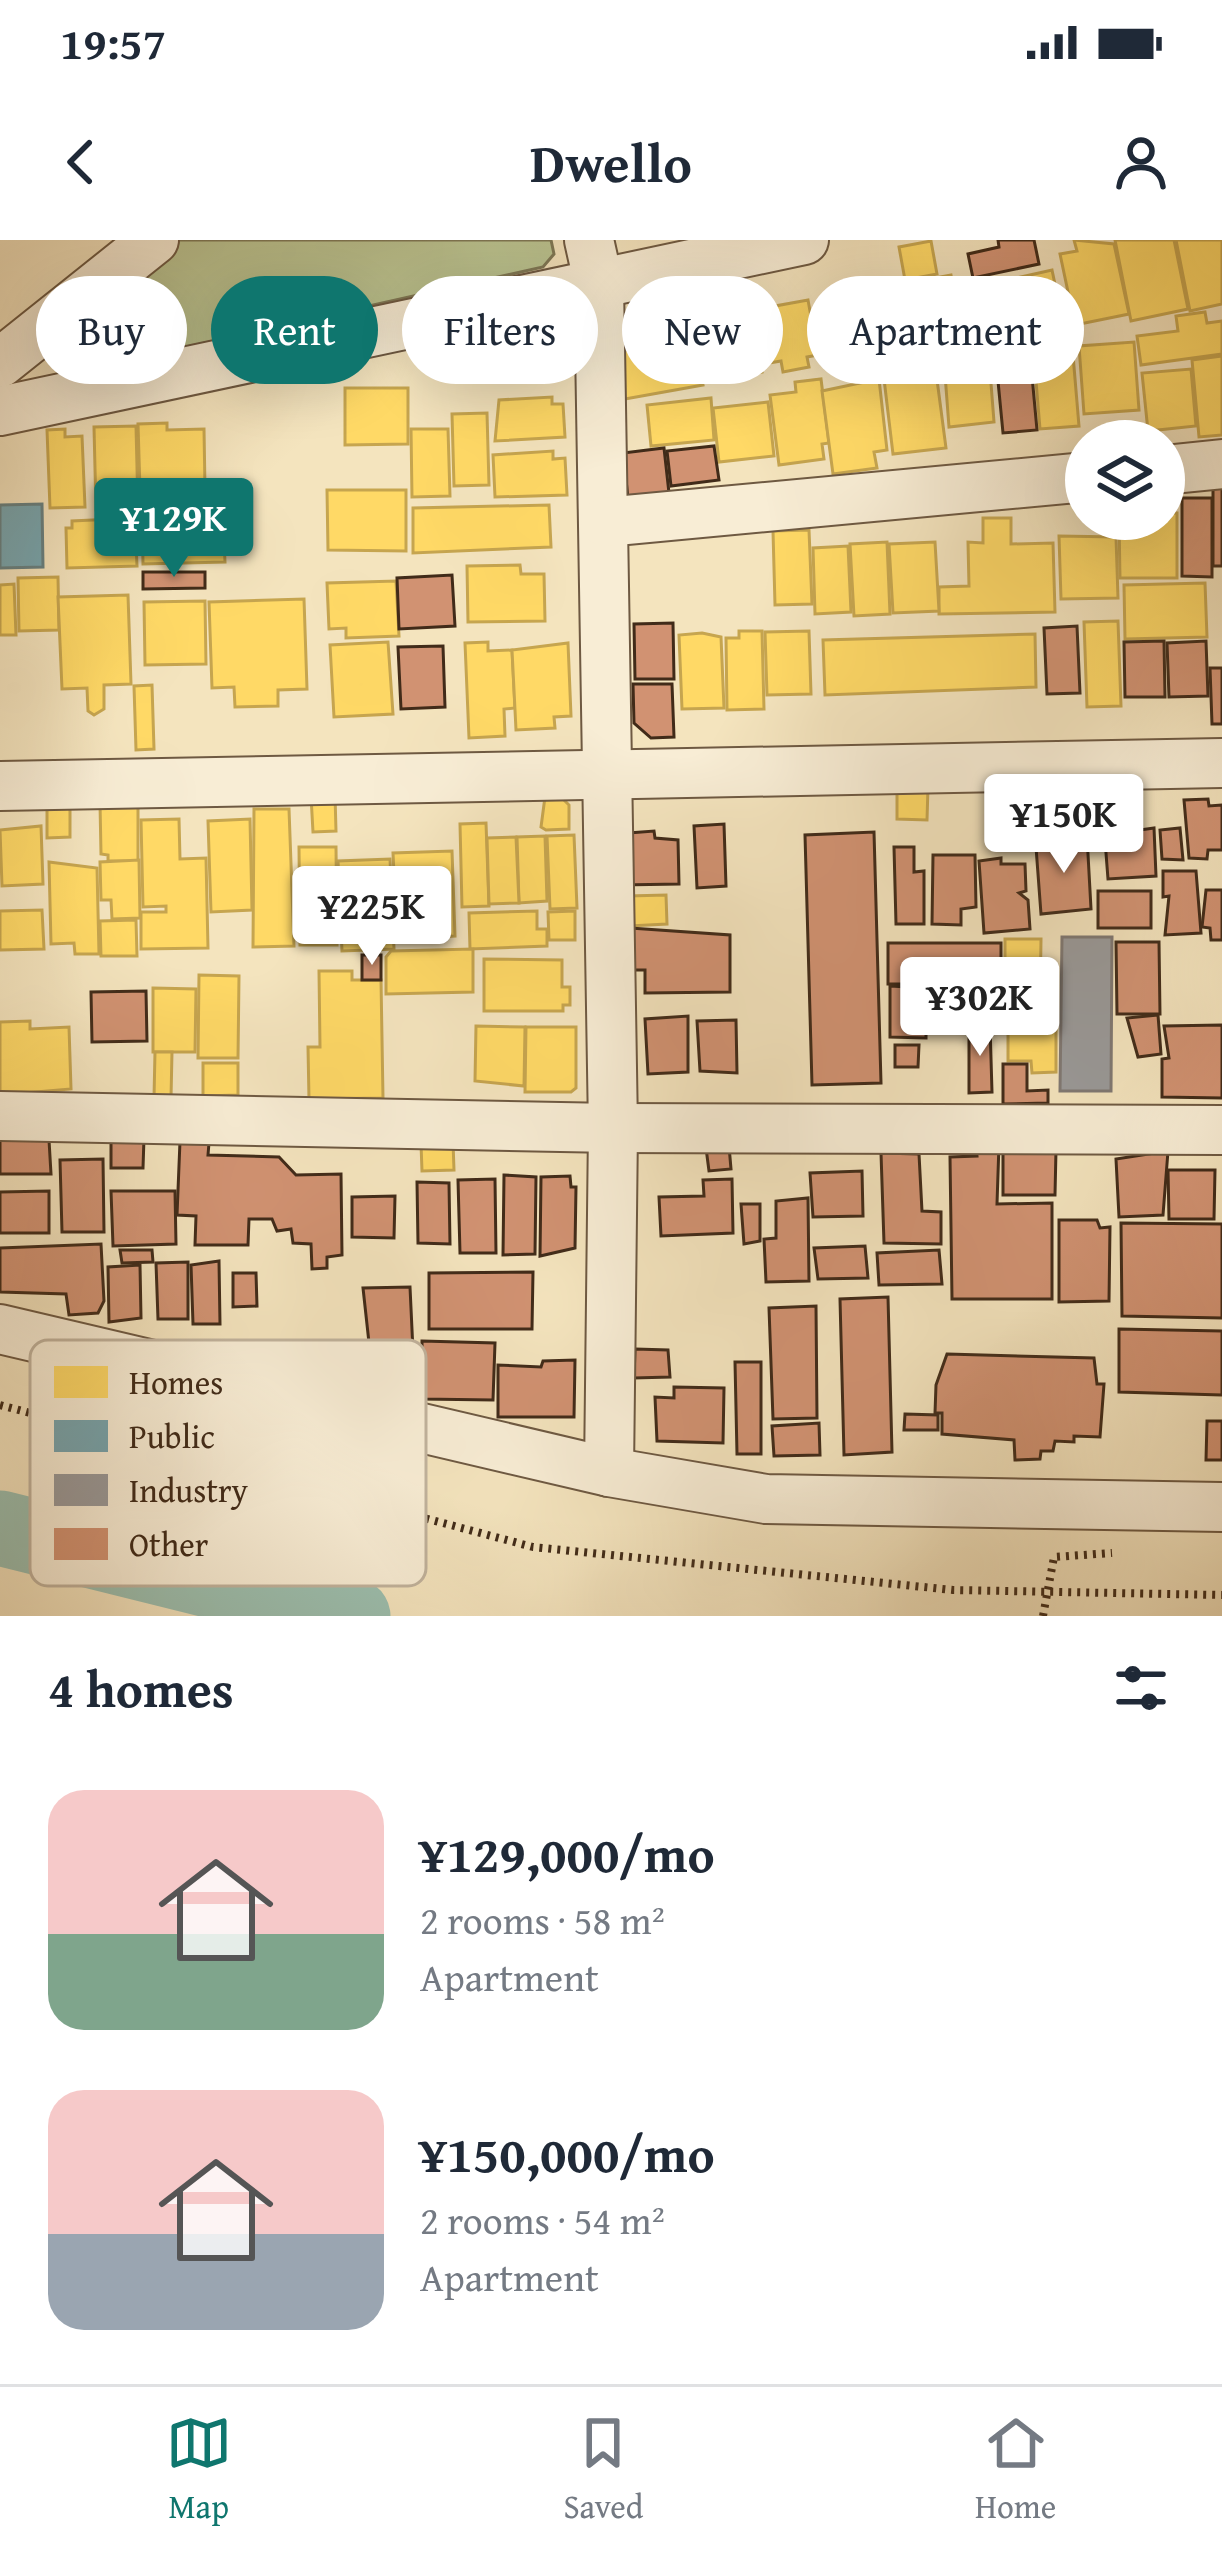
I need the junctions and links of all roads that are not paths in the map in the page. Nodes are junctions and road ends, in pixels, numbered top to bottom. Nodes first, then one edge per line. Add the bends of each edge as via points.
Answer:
1 (154, 240) edge
2 (804, 240) edge
3 (594, 262) edge
4 (0, 363) edge
5 (0, 411) edge
6 (1222, 464) edge
7 (1185, 468) edge
8 (1065, 479) edge
9 (604, 522) junction
10 (1222, 763) edge
11 (610, 777) junction
12 (0, 786) edge
13 (0, 1116) edge
14 (614, 1128) junction
15 (1222, 1130) edge
16 (0, 1329) edge
17 (47, 1340) edge
18 (426, 1429) edge
19 (608, 1472) junction
20 (1222, 1507) edge

1 - 4 street
2 - 3 street
3 - 5 street
3 - 9 street
6 - 7 street
8 - 9 street
9 - 11 street
10 - 11 street
11 - 12 street
11 - 14 street
13 - 14 street
14 - 15 street
14 - 19 street
16 - 17 street
18 - 19 street
19 - 20 street via 766,1499

